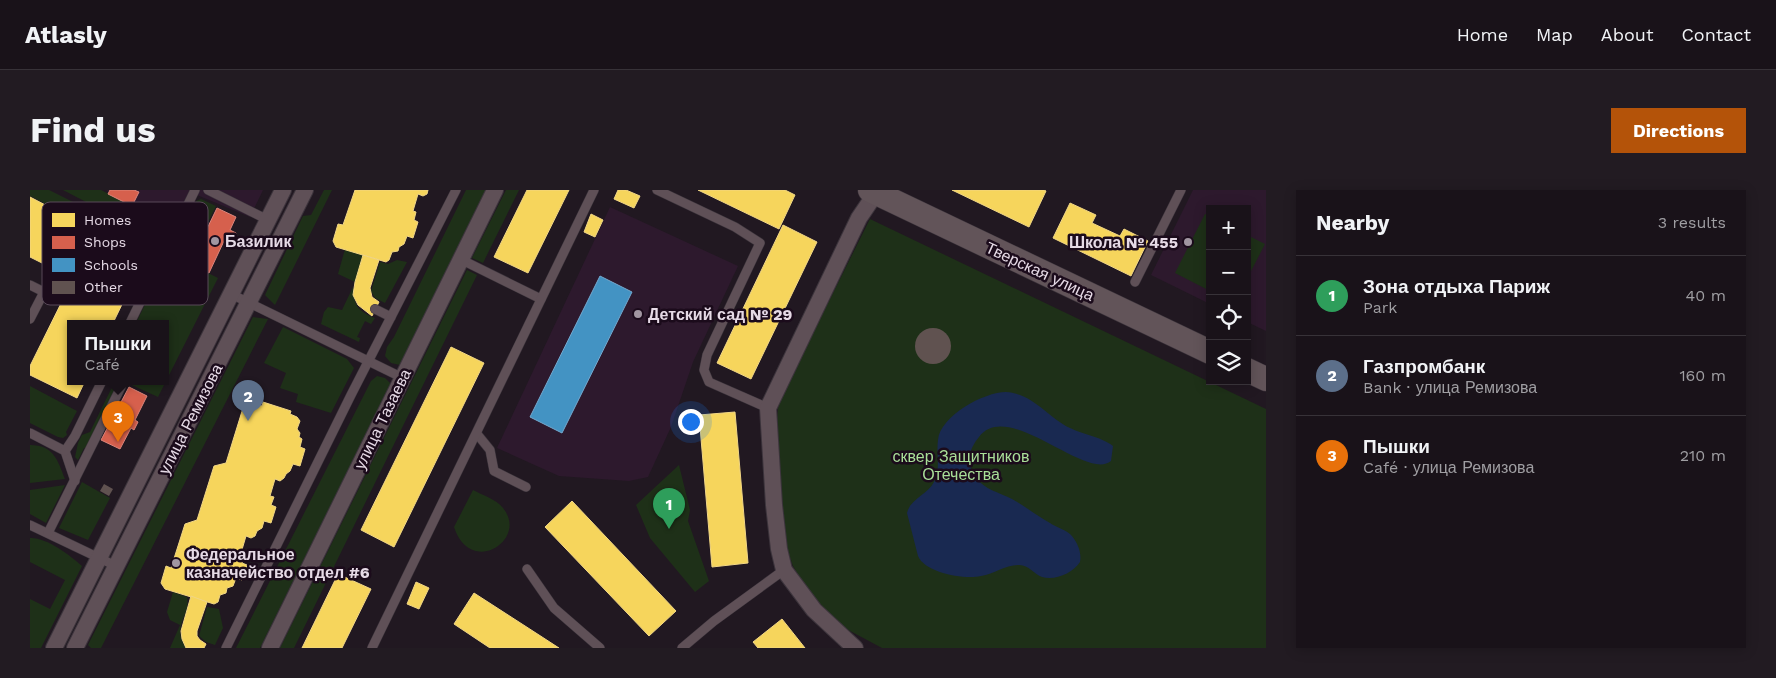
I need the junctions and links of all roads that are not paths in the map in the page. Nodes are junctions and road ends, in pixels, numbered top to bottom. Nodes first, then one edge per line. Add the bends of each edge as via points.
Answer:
1 (196, 190) edge
2 (208, 190) edge
3 (283, 190) edge
4 (305, 190) edge
5 (456, 190) edge
6 (495, 190) edge
7 (594, 190) edge
8 (657, 190) edge
9 (1181, 190) edge
10 (875, 191) edge
11 (190, 202) edge
12 (268, 220) junction
13 (460, 259) junction
14 (1135, 282) dead end
15 (30, 285) edge
16 (42, 291) edge
17 (231, 294) junction
18 (42, 296) edge
19 (542, 299) junction
20 (248, 302) junction
21 (139, 305) edge
22 (375, 310) dead end
23 (391, 317) junction
24 (30, 320) edge
25 (131, 320) edge
26 (1206, 350) edge
27 (368, 361) junction
28 (1251, 372) edge
29 (403, 378) junction
30 (1266, 379) edge
31 (100, 385) edge
32 (121, 387) dead end
33 (768, 408) junction
34 (30, 433) edge
35 (477, 434) junction
36 (65, 451) junction
37 (75, 481) junction
38 (526, 487) dead end
39 (30, 525) edge
40 (48, 533) junction
41 (100, 557) junction
42 (116, 566) junction
43 (527, 570) dead end
44 (784, 570) junction
45 (688, 646) edge
46 (54, 648) edge
47 (75, 648) edge
48 (226, 648) edge
49 (270, 648) edge
50 (372, 648) edge
51 (600, 648) edge
52 (854, 648) edge

1 - 11 lane
2 - 12 lane
3 - 12 street, улица Ремизова
4 - 20 street, улица Ремизова
5 - 23 lane
6 - 13 street, улица Тазаева
7 - 19 lane
8 - 33 lane via 736,227 760,243 707,355 704,370 709,382
9 - 14 lane
10 - 26 street, Тверская улица
10 - 33 street
12 - 17 street, улица Ремизова
13 - 19 lane
13 - 29 street, улица Тазаева
15 - 16 lane
17 - 20 lane
17 - 41 street, улица Ремизова
18 - 24 lane
19 - 35 lane
20 - 27 lane
20 - 42 street, улица Ремизова
21 - 25 lane
22 - 23 lane
23 - 27 lane
27 - 29 lane
27 - 48 lane
28 - 30 street
29 - 49 street, улица Тазаева
31 - 36 lane
32 - 37 lane
33 - 44 street via 774,514
34 - 36 lane
35 - 38 lane via 490,450 494,471
35 - 50 lane
36 - 37 lane
37 - 40 lane
39 - 40 lane
40 - 41 lane
41 - 42 lane
41 - 46 street, улица Ремизова
42 - 47 street, улица Ремизова
43 - 51 lane via 554,608
44 - 45 lane via 714,620
44 - 52 street via 814,610

